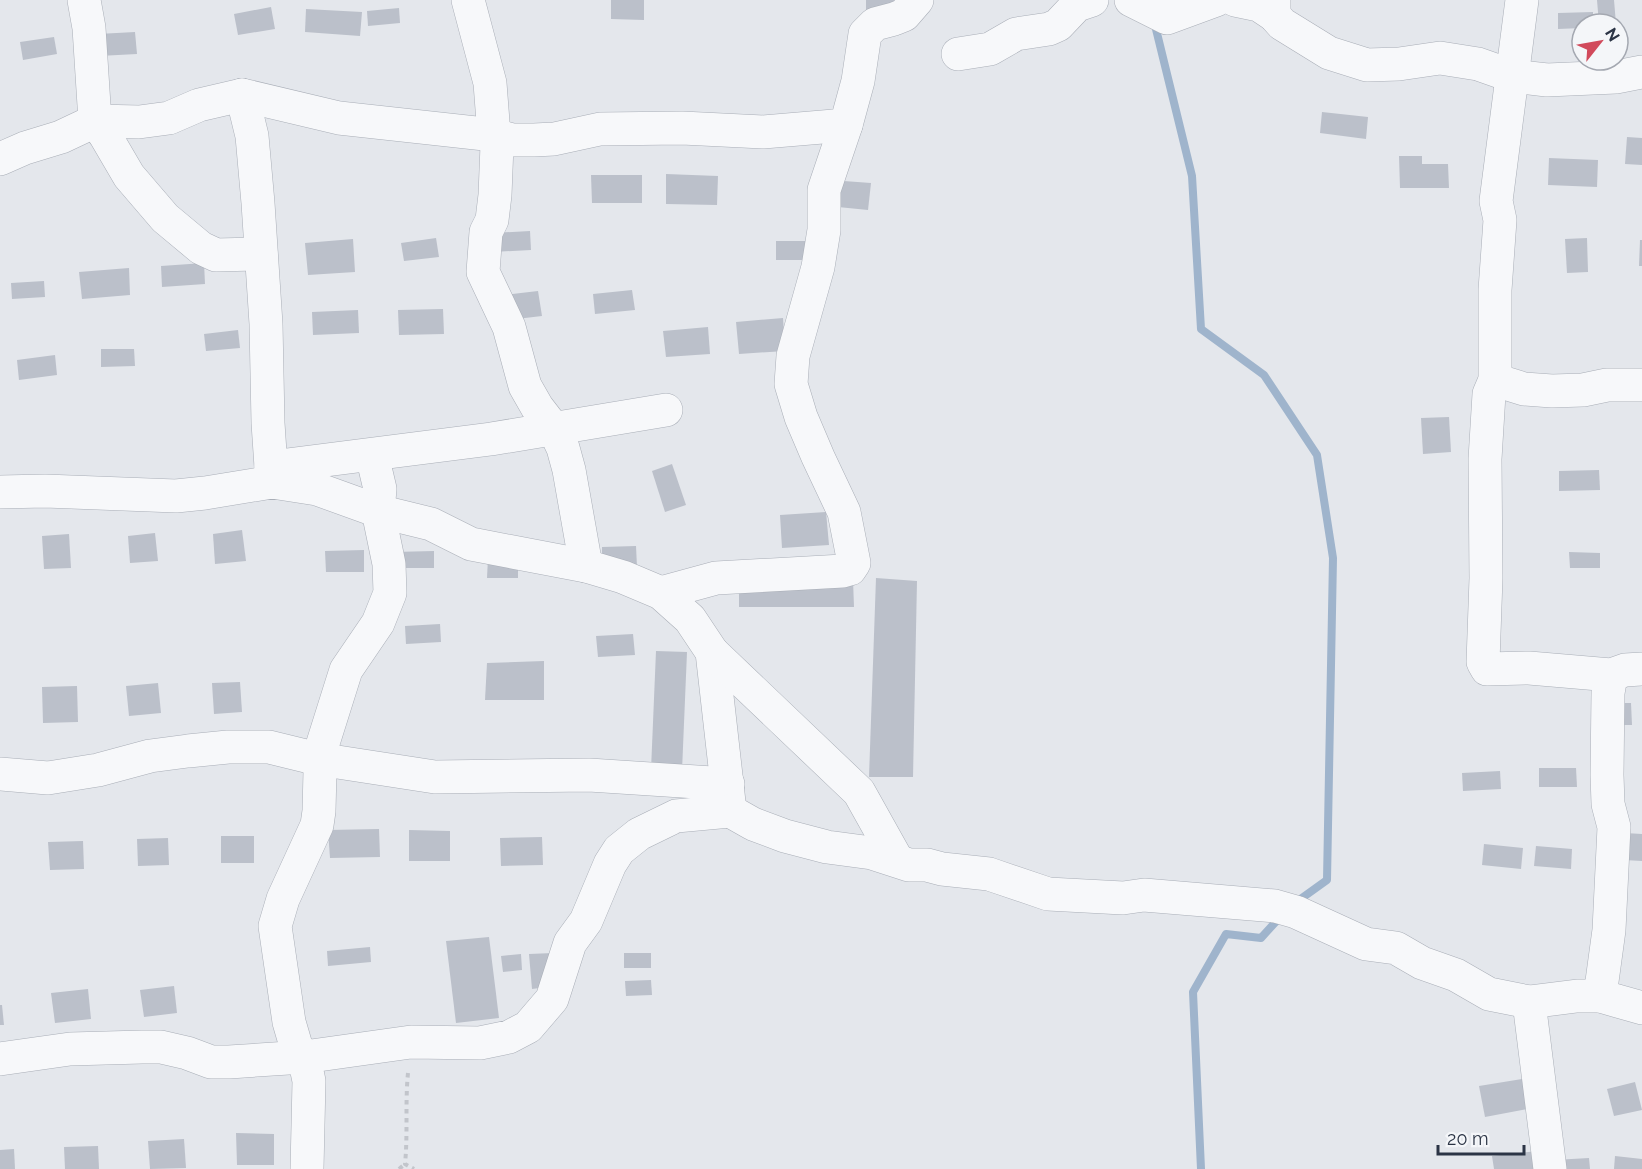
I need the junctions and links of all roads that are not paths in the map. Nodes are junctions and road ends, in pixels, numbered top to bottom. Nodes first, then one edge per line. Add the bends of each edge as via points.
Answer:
1 (84, 0) edge
2 (468, 0) edge
3 (917, 0) edge
4 (1092, 0) edge
5 (1131, 0) edge
6 (1216, 0) edge
7 (1235, 0) edge
8 (1522, 0) edge
9 (1274, 8) edge
10 (958, 54) dead end
11 (1642, 72) edge
12 (1512, 76) junction
13 (242, 95) junction
14 (95, 121) junction
15 (846, 125) junction
16 (494, 135) junction
17 (0, 159) edge
18 (261, 254) junction
19 (1496, 380) junction
20 (1642, 385) edge
21 (666, 410) dead end
22 (555, 429) junction
23 (372, 455) junction
24 (272, 474) junction
25 (0, 492) edge
26 (378, 511) junction
27 (586, 566) junction
28 (662, 593) junction
29 (712, 652) junction
30 (1627, 672) edge
31 (318, 759) junction
32 (0, 774) edge
33 (729, 798) junction
34 (897, 860) junction
35 (1600, 996) junction
36 (1529, 1002) junction
37 (1642, 1008) edge
38 (304, 1057) junction
39 (0, 1059) edge
40 (307, 1169) edge
41 (1550, 1169) edge

1 - 14 street
2 - 16 street via 490,83
3 - 15 street via 904,15 875,24 865,34
4 - 10 street via 1077,5 1049,29 1016,34 990,50
5 - 6 street via 1167,18
7 - 9 street
8 - 12 street
9 - 12 street via 1282,24 1345,59 1377,65 1440,58 1478,64
11 - 12 street via 1567,80
12 - 19 street via 1496,201 1500,220 1495,290
13 - 14 street via 199,105 169,118
13 - 16 street via 360,121
13 - 18 street via 252,136
14 - 17 street
14 - 18 street via 129,176 182,234 216,255
15 - 16 street via 763,132 600,129 534,140
15 - 28 street via 824,190 824,230 818,267 793,356 791,384 801,417 844,513 854,563 843,571 716,578
16 - 22 street via 495,195 486,232 483,272 509,327 525,386
18 - 24 street
19 - 20 street via 1524,389 1552,391
19 - 30 street via 1489,394 1485,459 1484,666
21 - 22 street
22 - 23 street
22 - 27 street via 569,470
23 - 24 street
23 - 26 street via 380,489
24 - 25 street via 205,493 176,496
24 - 26 street
26 - 27 street via 432,524 471,544
26 - 31 street via 389,564 390,593 378,623 346,670
27 - 28 street
28 - 29 street via 690,619
29 - 33 street
29 - 34 street via 859,792
30 - 35 street via 1608,693 1606,775 1614,827 1609,930
31 - 32 street via 269,747 228,747 150,756 48,778
31 - 33 street via 435,777 589,775
31 - 38 street via 316,825 275,926 289,1022 296,1046
33 - 34 street via 753,824 785,836
33 - 38 street via 676,816 639,834 619,850 586,921 570,943 552,999 528,1027 509,1037 480,1043 411,1042
34 - 36 street via 909,866 989,874 1048,894 1123,898 1144,895 1275,906 1351,939 1396,948 1489,994
35 - 36 street
35 - 37 street
36 - 41 street
38 - 39 street via 211,1062 161,1047 104,1047
38 - 40 street via 309,1092

